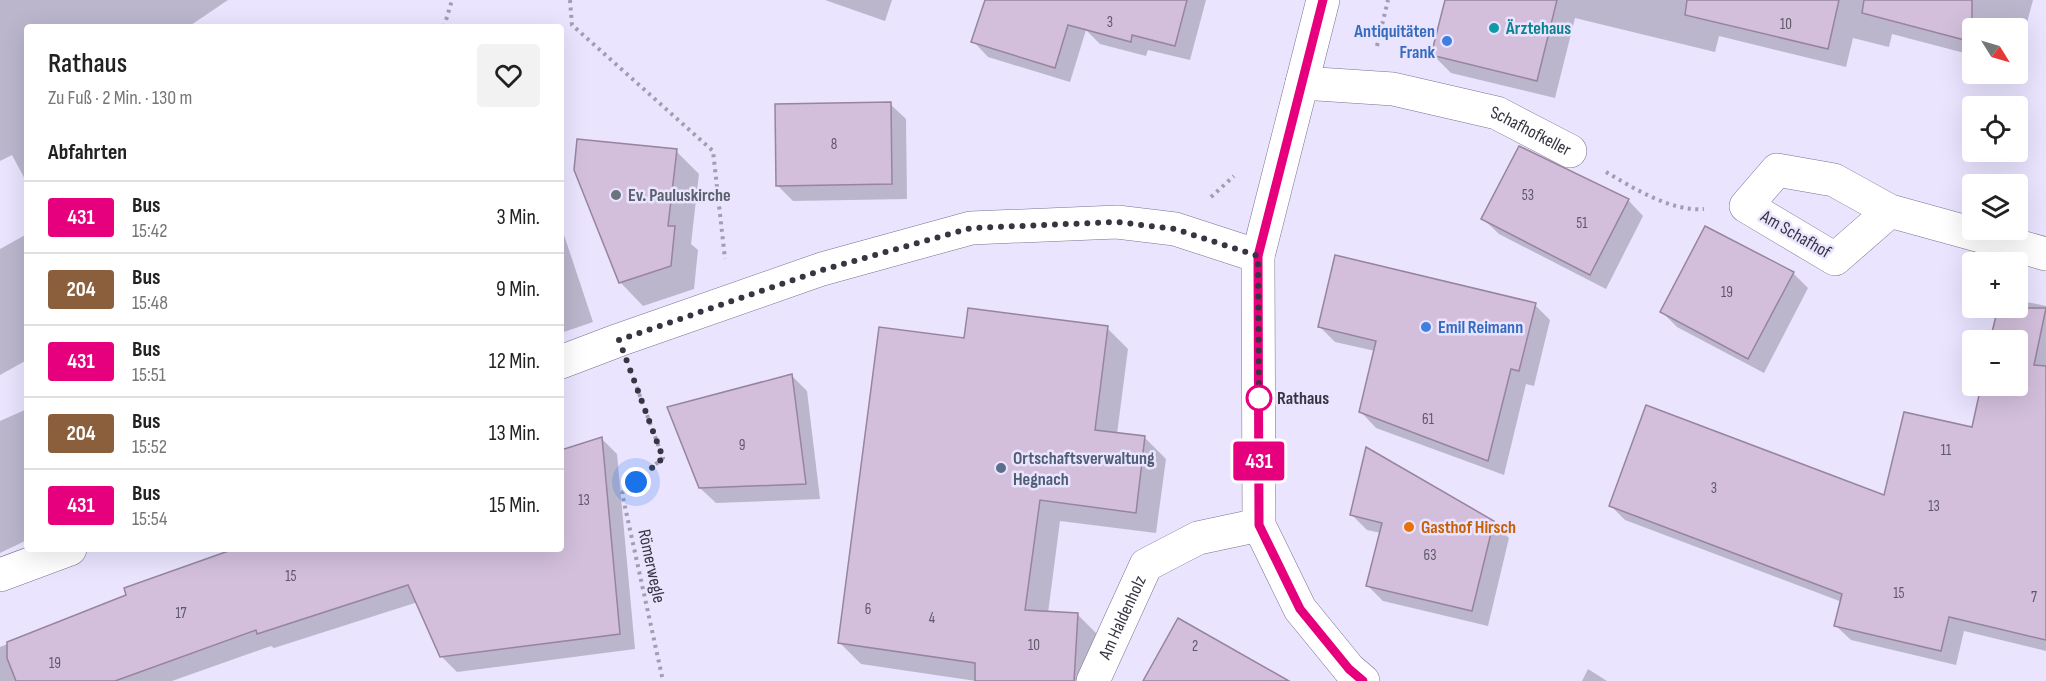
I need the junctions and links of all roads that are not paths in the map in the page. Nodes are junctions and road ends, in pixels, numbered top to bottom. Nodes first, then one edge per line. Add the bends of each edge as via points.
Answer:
1 (1323, 0) edge
2 (1302, 83) junction
3 (1570, 151) road end
4 (1890, 211) junction
5 (2046, 254) edge
6 (1258, 256) junction
7 (564, 361) edge
8 (1259, 525) junction
9 (62, 552) edge
10 (0, 575) edge
11 (1093, 681) edge
12 (1362, 681) edge

1 - 2 street
2 - 3 street, Schafhofkeller via 1393,89 1497,113
2 - 6 street
4 - 4 street, Am Schafhof via 1834,180 1777,170 1746,206 1835,259
4 - 5 street, Am Schafhof
6 - 7 street via 1175,229 1117,222 971,228 822,270
6 - 8 street
8 - 11 street, Am Haldenholz via 1198,538 1146,566
8 - 12 street via 1300,609
9 - 10 street

